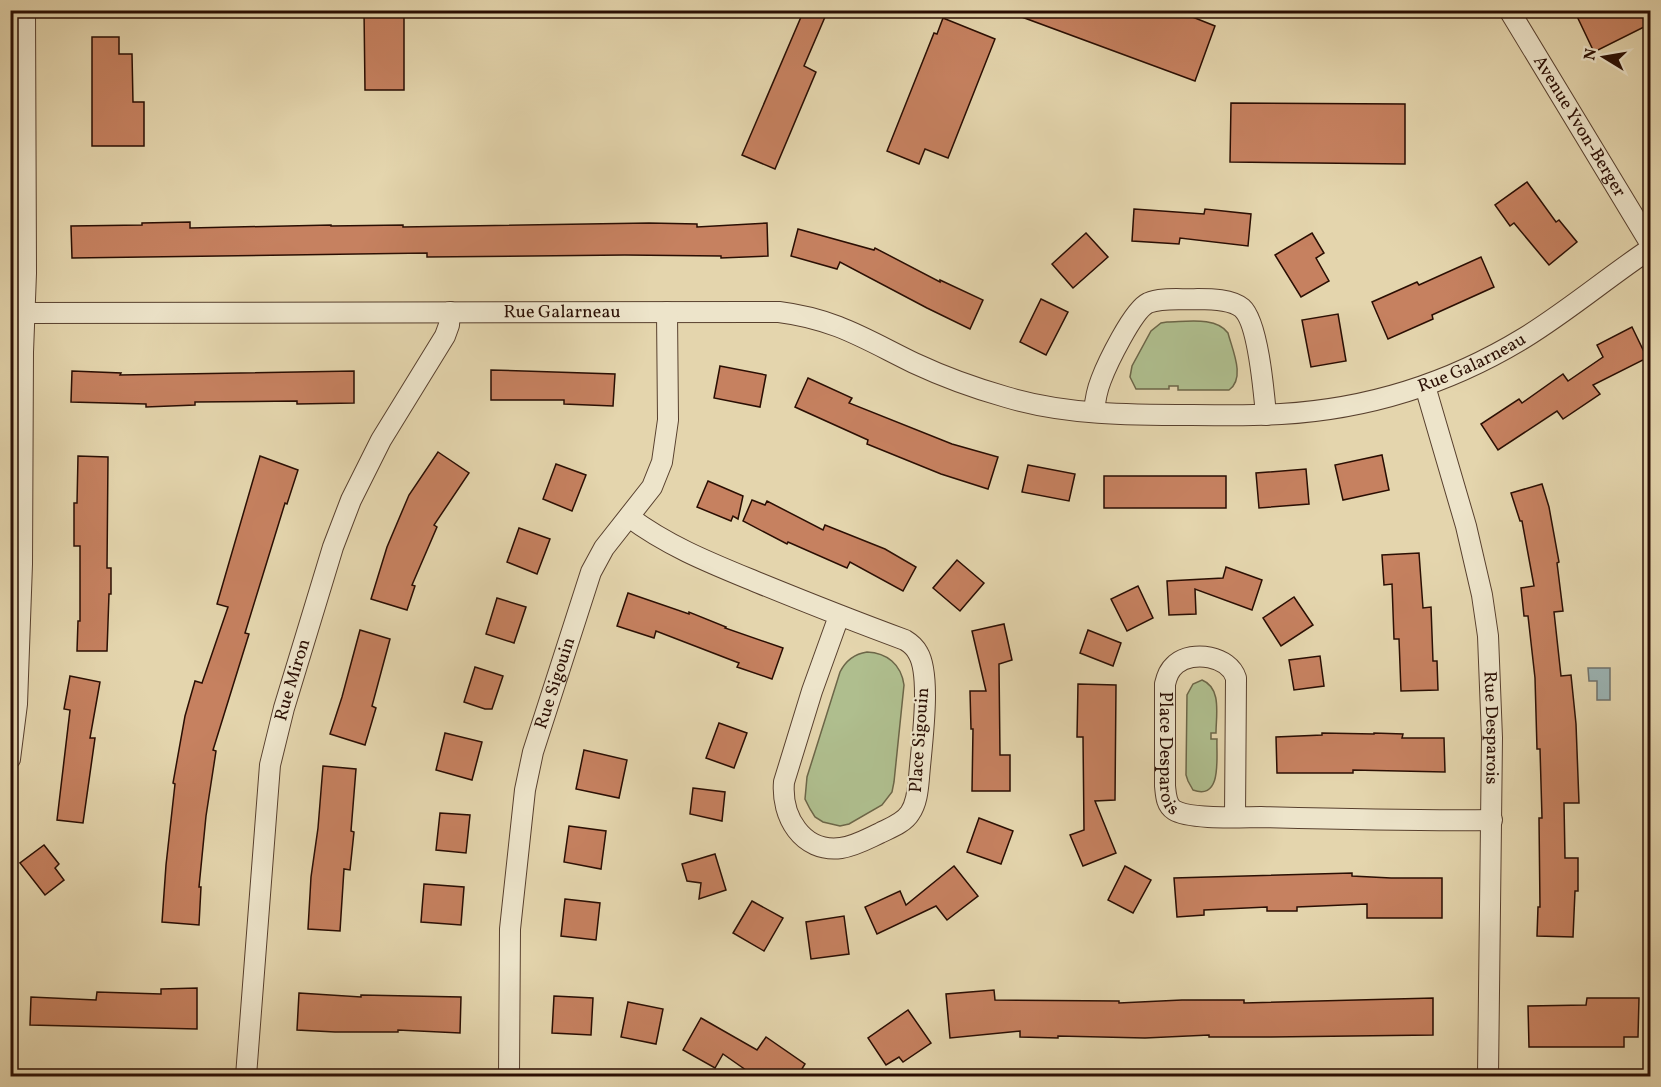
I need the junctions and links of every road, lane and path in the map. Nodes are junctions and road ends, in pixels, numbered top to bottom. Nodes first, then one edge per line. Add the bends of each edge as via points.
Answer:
1 (25, 10) edge
2 (1509, 10) edge
3 (1650, 243) edge
4 (1650, 249) edge
5 (450, 312) junction
6 (667, 312) junction
7 (18, 313) edge
8 (1425, 386) junction
9 (1094, 412) junction
10 (1266, 415) junction
11 (628, 517) junction
12 (16, 564) edge
13 (839, 616) junction
14 (10, 759) edge
15 (1236, 817) junction
16 (1492, 820) junction
17 (246, 1077) edge
18 (509, 1077) edge
19 (1488, 1077) edge

1 - 7 street
2 - 3 street, Avenue Yvon-Berger
4 - 8 street, Rue Galarneau via 1523,339
5 - 6 street, Rue Galarneau
5 - 7 street, Rue Galarneau
5 - 17 street, Rue Miron via 447,332 381,440 351,500 278,728 270,765
6 - 9 street, Rue Galarneau via 763,311 812,318 845,328 966,384 1029,403
6 - 11 street, Rue Sigouin via 668,420 662,462 652,487
7 - 12 street
8 - 10 street, Rue Galarneau via 1344,406
8 - 16 street, Rue Desparois via 1466,526 1486,616 1492,710
9 - 10 street, Rue Galarneau
9 - 10 street via 1104,371 1138,310 1158,300 1203,299 1235,305 1247,315 1256,341
11 - 13 street, Place Sigouin via 687,553
11 - 18 street, Rue Sigouin via 591,572 529,771 510,929
12 - 14 street via 17,704
13 - 13 street, Place Sigouin via 913,645 922,662 925,683 918,791 911,812 898,824 860,843 830,848 811,842 794,827 784,806 783,792
15 - 15 street, Place Desparois via 1236,678 1224,661 1187,658 1175,664 1165,684 1168,805 1183,814
15 - 16 street, Place Desparois
16 - 19 street, Rue Desparois

